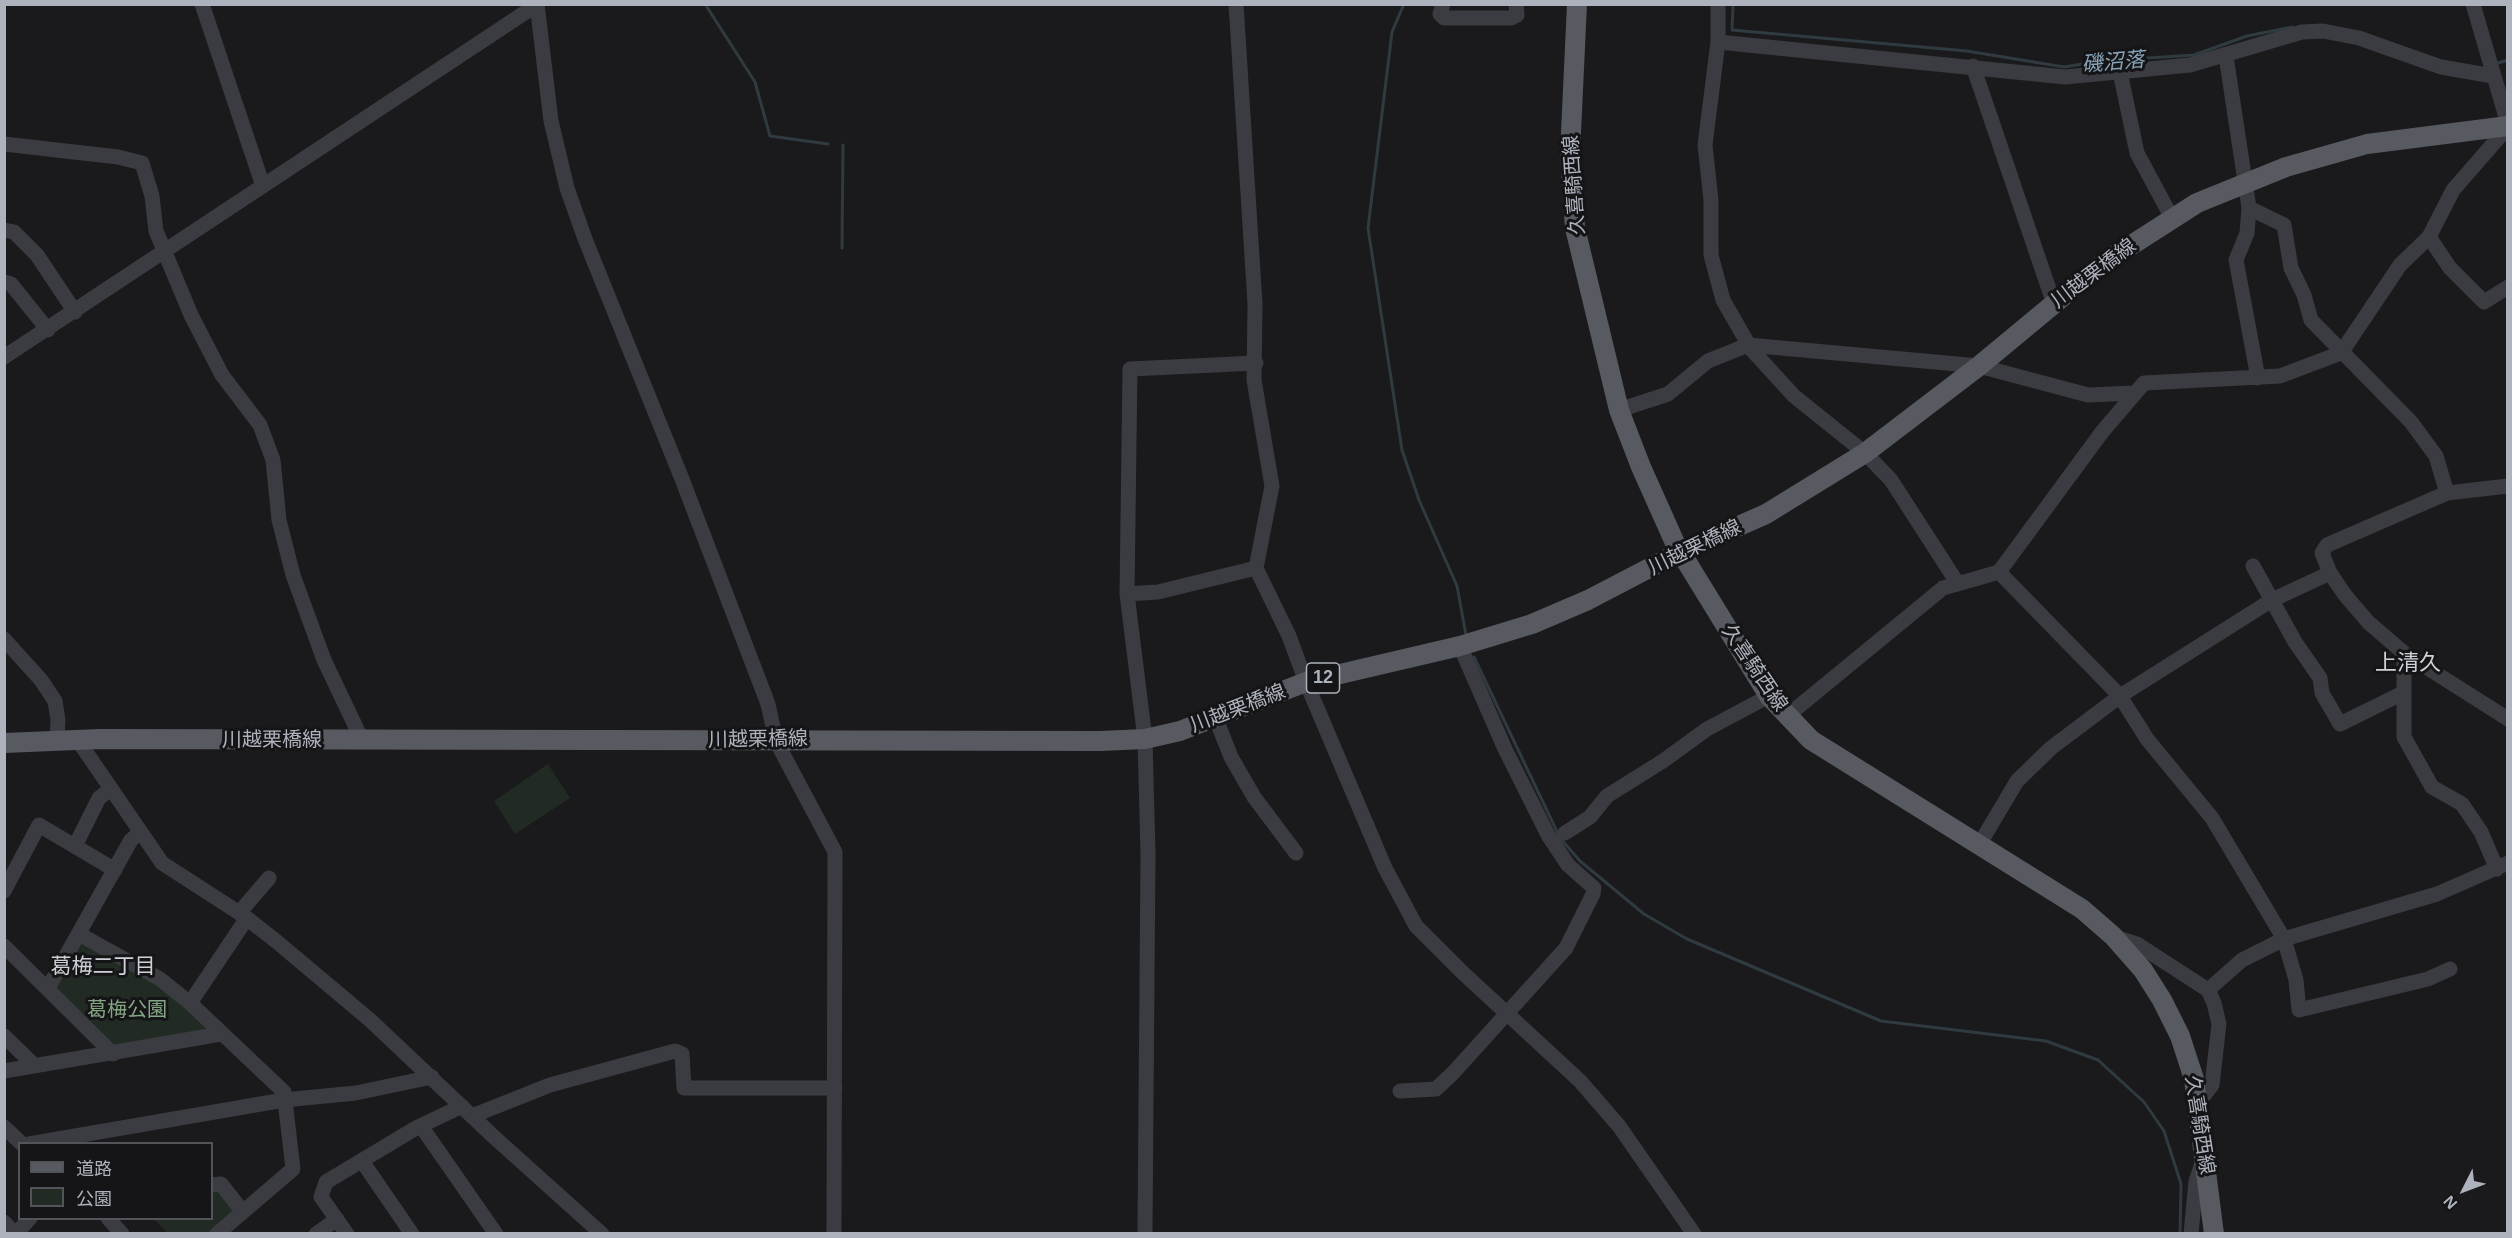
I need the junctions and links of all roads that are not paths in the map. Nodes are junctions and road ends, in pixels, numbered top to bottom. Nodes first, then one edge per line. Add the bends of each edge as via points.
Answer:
1 (202, 4) edge
2 (1236, 4) edge
3 (1443, 4) edge
4 (1516, 4) edge
5 (1577, 4) edge
6 (1718, 4) edge
7 (2473, 4) edge
8 (537, 5) edge
9 (1718, 42) junction
10 (2226, 56) junction
11 (1973, 66) junction
12 (2491, 69) junction
13 (2120, 72) junction
14 (2508, 126) edge
15 (4, 144) edge
16 (2244, 184) junction
17 (263, 186) junction
18 (2249, 208) junction
19 (2172, 218) junction
20 (4, 230) edge
21 (2429, 237) junction
22 (166, 252) junction
23 (4, 282) edge
24 (2508, 287) edge
25 (2054, 304) junction
26 (75, 312) junction
27 (48, 330) junction
28 (1748, 345) junction
29 (2341, 353) junction
30 (4, 357) edge
31 (1256, 363) junction
32 (1979, 366) junction
33 (2258, 378) junction
34 (2133, 393) junction
35 (1619, 410) junction
36 (1865, 453) junction
37 (2508, 486) edge
38 (2447, 493) junction
39 (1680, 552) junction
40 (2253, 566) dead end
41 (1256, 568) junction
42 (1999, 572) junction
43 (2330, 573) junction
44 (1958, 584) junction
45 (1127, 594) junction
46 (2272, 600) junction
47 (4, 639) edge
48 (1460, 646) junction
49 (2404, 652) junction
50 (1306, 682) junction
51 (2403, 693) junction
52 (1769, 696) junction
53 (2120, 696) junction
54 (1786, 717) junction
55 (1216, 719) junction
56 (2508, 719) edge
57 (1145, 739) junction
58 (67, 740) junction
59 (362, 740) junction
60 (776, 741) junction
61 (4, 743) edge
62 (111, 789) junction
63 (140, 832) junction
64 (1565, 834) dead end
65 (1979, 845) junction
66 (75, 846) junction
67 (1296, 854) dead end
68 (2502, 866) edge
69 (115, 870) junction
70 (270, 878) dead end
71 (4, 891) edge
72 (243, 916) junction
73 (79, 934) junction
74 (2113, 936) junction
75 (2284, 939) junction
76 (4, 946) edge
77 (2450, 969) dead end
78 (48, 988) junction
79 (2208, 990) junction
80 (190, 1003) junction
81 (1507, 1012) junction
82 (221, 1034) junction
83 (4, 1036) edge
84 (113, 1054) junction
85 (35, 1066) junction
86 (4, 1071) edge
87 (432, 1077) junction
88 (835, 1088) junction
89 (1400, 1091) dead end
90 (284, 1100) junction
91 (2199, 1102) junction
92 (467, 1111) junction
93 (421, 1126) junction
94 (4, 1127) edge
95 (19, 1142) edge
96 (35, 1142) edge
97 (2205, 1156) junction
98 (362, 1161) junction
99 (213, 1185) edge
100 (243, 1212) junction
101 (337, 1219) junction
102 (28, 1220) edge
103 (110, 1220) edge
104 (4, 1222) edge
105 (15, 1233) edge
106 (122, 1233) edge
107 (217, 1233) edge
108 (316, 1233) edge
109 (347, 1233) edge
110 (412, 1233) edge
111 (496, 1233) edge
112 (602, 1233) edge
113 (834, 1233) edge
114 (1145, 1233) edge
115 (1694, 1233) edge
116 (2192, 1233) edge
117 (2214, 1233) edge

1 - 17 street
2 - 31 street via 1248,165
3 - 4 street via 1440,14 1444,18 1511,18 1517,15
5 - 35 main road, 久喜騎西線 via 1570,154 1575,228
6 - 9 street
7 - 12 street
8 - 17 street
8 - 60 street via 551,121 567,188 768,704
9 - 11 street
9 - 28 street via 1705,146 1712,255 1723,300
10 - 12 street via 2302,32 2323,31 2358,38 2441,67
10 - 13 street via 2190,65
10 - 16 street
11 - 13 street via 2065,77
11 - 25 street
12 - 14 street
13 - 19 street via 2137,153
14 - 16 main road, 川越栗橋線 / 12 via 2367,144 2286,167
14 - 21 street via 2453,190
15 - 22 street via 142,163 152,196 156,231
16 - 18 street
16 - 19 main road, 川越栗橋線 / 12
17 - 22 street
18 - 29 street via 2284,225 2291,268 2311,320
18 - 33 street via 2247,233 2236,260
19 - 25 main road, 川越栗橋線 / 12 via 2102,264
20 - 26 street via 14,232 37,255
21 - 24 street via 2450,268 2484,302
21 - 29 street via 2400,265
22 - 26 street
22 - 59 street via 191,315 222,375 260,425 273,460 279,520 293,575 324,660
23 - 27 street via 11,284
25 - 32 main road, 川越栗橋線 / 12
26 - 27 street
27 - 30 street
28 - 32 street
28 - 35 street via 1708,361 1668,394
28 - 36 street via 1794,396
29 - 33 street via 2280,376
29 - 38 street via 2425,440 2436,456
31 - 41 street via 1254,380 1272,486
31 - 45 street via 1130,369
32 - 34 street via 2088,395
32 - 36 main road, 川越栗橋線 / 12
33 - 34 street via 2144,383
34 - 42 street
35 - 39 main road, 久喜騎西線
36 - 39 main road, 川越栗橋線 / 12 via 1766,514
36 - 44 street via 1891,480
37 - 38 street
38 - 43 street via 2327,544 2322,553
39 - 48 main road, 川越栗橋線 / 12 via 1562,613
39 - 52 main road, 久喜騎西線
40 - 46 street
41 - 45 street via 1158,592
41 - 50 street
42 - 44 street
42 - 53 street
43 - 46 street
43 - 49 street via 2368,622
44 - 54 street via 1943,588
45 - 57 street
46 - 51 street via 2320,678 2322,693 2340,724
46 - 53 street
47 - 58 street via 41,680 54,701
48 - 50 main road, 川越栗橋線 / 12
48 - 81 street via 1505,749 1556,850 1594,888 1566,948
49 - 51 street
49 - 56 street
50 - 55 main road, 川越栗橋線 / 12
50 - 81 street via 1385,868 1416,926
51 - 68 street via 2404,737 2432,787 2462,804
52 - 54 main road, 久喜騎西線
52 - 64 street via 1707,729 1607,796 1590,817
53 - 65 street via 2051,748 2017,781
53 - 75 street via 2147,739 2212,818
54 - 65 main road, 久喜騎西線 via 1845,763
55 - 57 main road, 川越栗橋線 / 12
55 - 67 street via 1231,757 1254,797
57 - 60 main road, 川越栗橋線 / 12
57 - 114 street
58 - 59 main road, 川越栗橋線 / 12
58 - 61 main road, 川越栗橋線 / 12
58 - 62 street
59 - 60 main road, 川越栗橋線 / 12
60 - 88 street via 835,852
62 - 63 street
62 - 66 street via 99,798
63 - 69 street via 131,840
63 - 72 street via 162,864
65 - 74 main road, 久喜騎西線 via 2082,909
66 - 69 street
66 - 71 street via 39,825
68 - 75 street via 2437,894
69 - 73 street
70 - 72 street
72 - 80 street
72 - 87 street via 370,1020
73 - 78 street
73 - 80 street via 160,979
74 - 79 street via 2137,944
74 - 91 main road, 久喜騎西線 via 2143,970 2162,1000 2180,1036
75 - 77 street via 2296,980 2299,1010 2428,979
75 - 79 street via 2242,960
76 - 78 street
78 - 84 street
79 - 91 street via 2219,1024 2211,1086
80 - 82 street
81 - 89 street via 1436,1089
81 - 115 street via 1580,1081 1619,1126
82 - 84 street
82 - 90 street via 277,1083 284,1092
83 - 85 street
84 - 85 street
85 - 86 street
87 - 90 street via 356,1093
87 - 92 street
88 - 92 street via 684,1088 682,1054 675,1051
88 - 113 street
90 - 96 street
90 - 100 street via 293,1169
91 - 97 main road, 久喜騎西線
92 - 93 street
92 - 112 street
93 - 98 street
93 - 111 street
94 - 95 street
97 - 116 street via 2196,1181
97 - 117 main road, 久喜騎西線
98 - 101 street via 326,1182 321,1197
98 - 110 street
99 - 100 street via 221,1184
100 - 107 street
101 - 108 street
101 - 109 street
102 - 105 street
103 - 106 street
104 - 105 street

